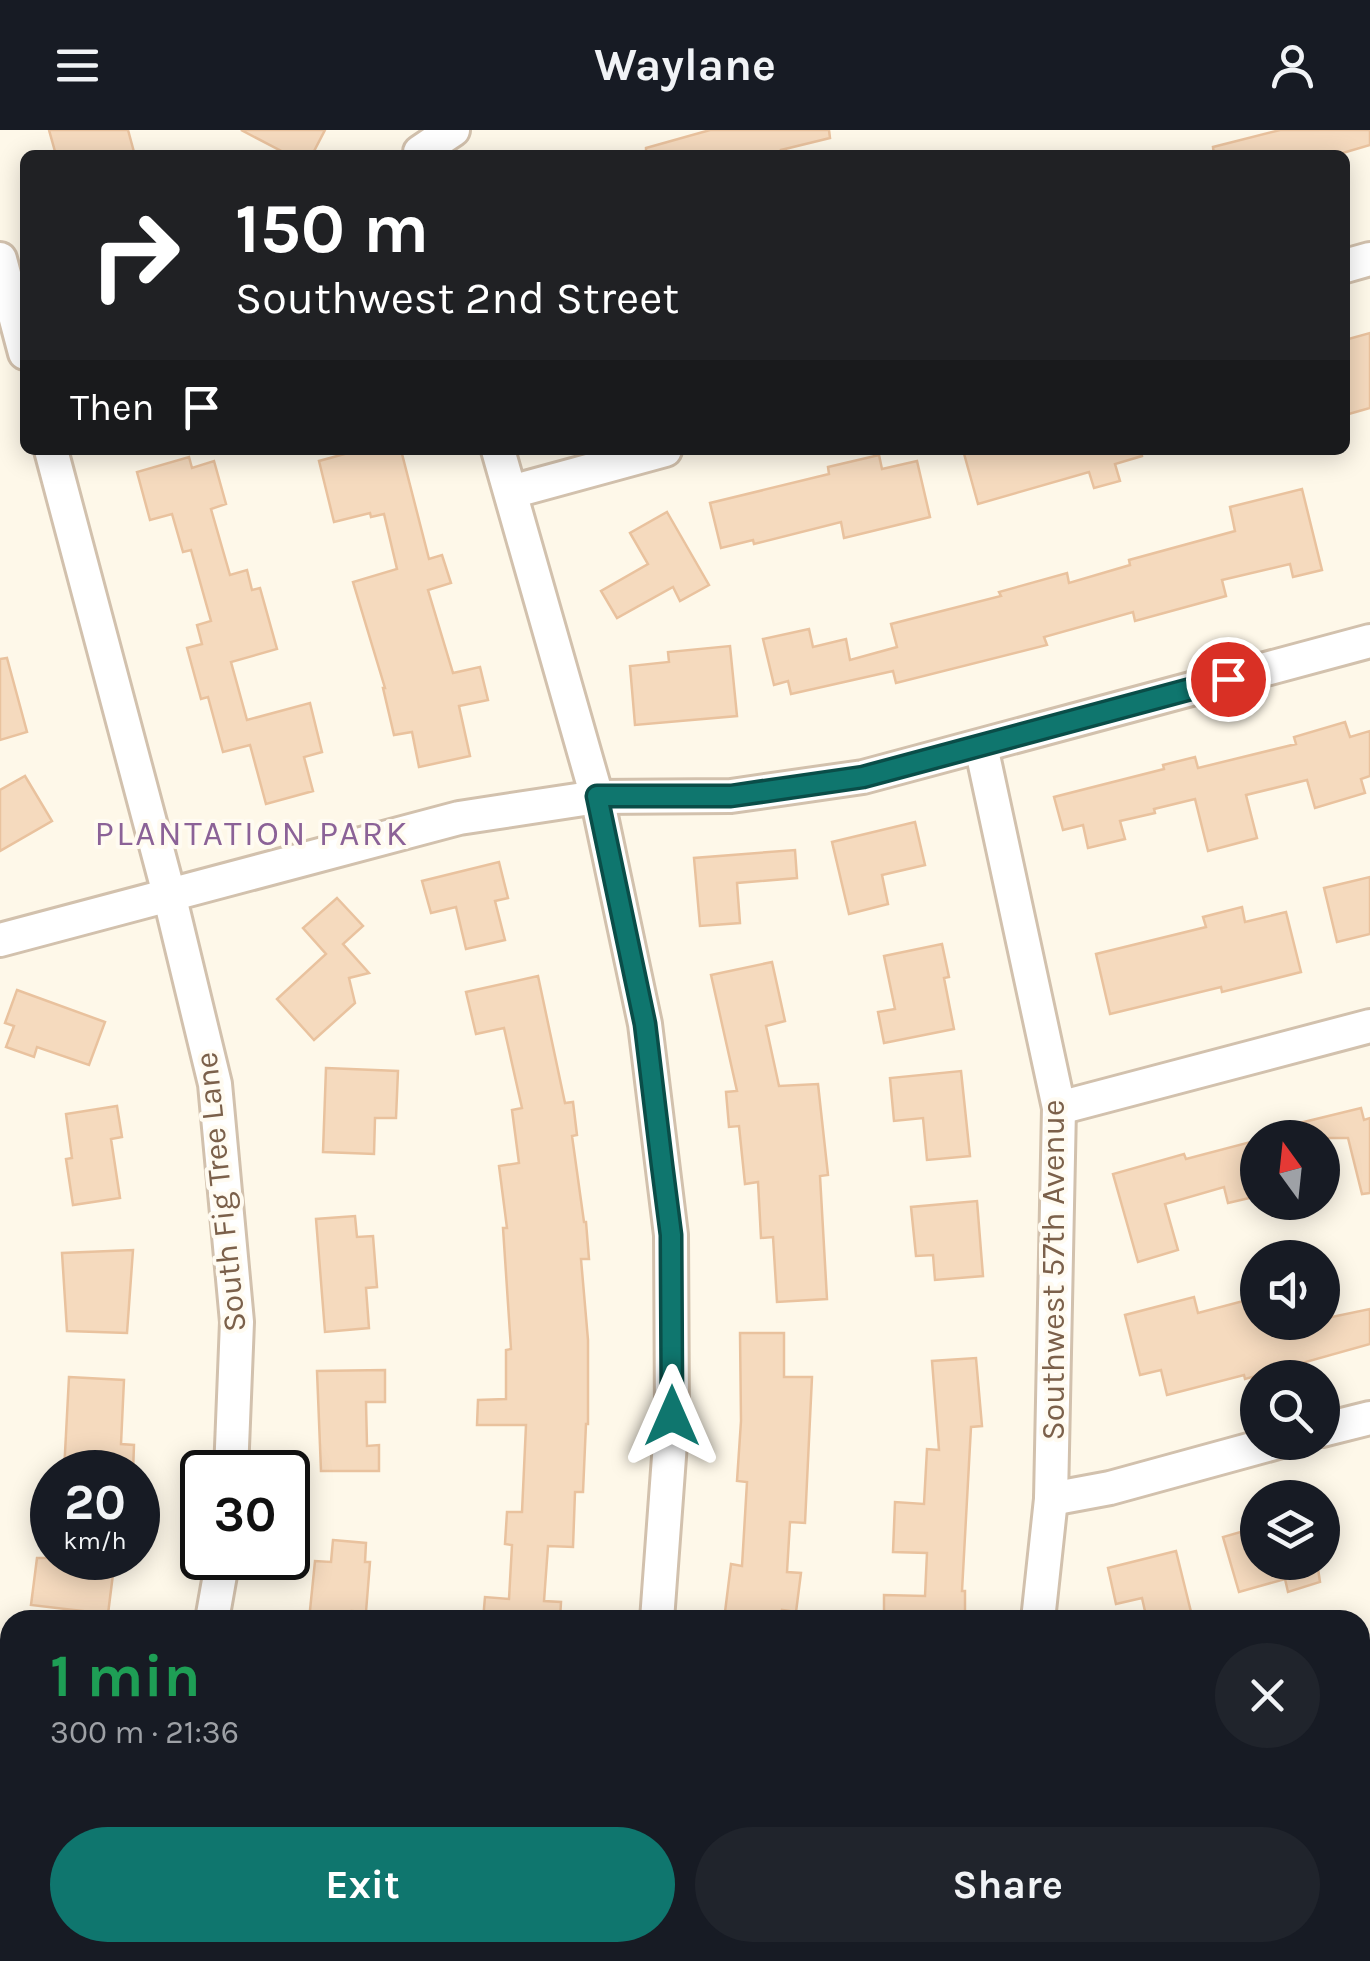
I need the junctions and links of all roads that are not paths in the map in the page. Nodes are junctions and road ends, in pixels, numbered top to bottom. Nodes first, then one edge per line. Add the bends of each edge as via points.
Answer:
1 (454, 130) edge
2 (424, 150) edge
3 (0, 259) edge
4 (20, 334) edge
5 (52, 455) edge
6 (500, 455) edge
7 (647, 455) edge
8 (511, 492) junction
9 (1370, 640) edge
10 (981, 746) junction
11 (597, 796) junction
12 (168, 894) junction
13 (0, 940) edge
14 (1370, 1026) edge
15 (1059, 1108) junction
16 (1370, 1418) edge
17 (1340, 1426) edge
18 (232, 1450) edge
19 (1240, 1452) edge
20 (1052, 1500) junction
21 (219, 1580) edge
22 (214, 1610) edge
23 (657, 1610) edge
24 (1039, 1610) edge

1 - 2 street
3 - 4 street
5 - 12 street, South Fig Tree Lane
6 - 8 street
7 - 8 street
8 - 11 street
9 - 10 street
10 - 11 street via 863,777 731,796
10 - 15 street, Southwest 57th Avenue
11 - 12 street via 459,818
11 - 23 street via 645,1024 671,1235 672,1416
12 - 13 street
12 - 18 street, South Fig Tree Lane via 214,1084 237,1322
14 - 15 street
15 - 20 street, Southwest 57th Avenue
16 - 17 street
19 - 20 street
20 - 24 street, Southwest 57th Avenue
21 - 22 street

